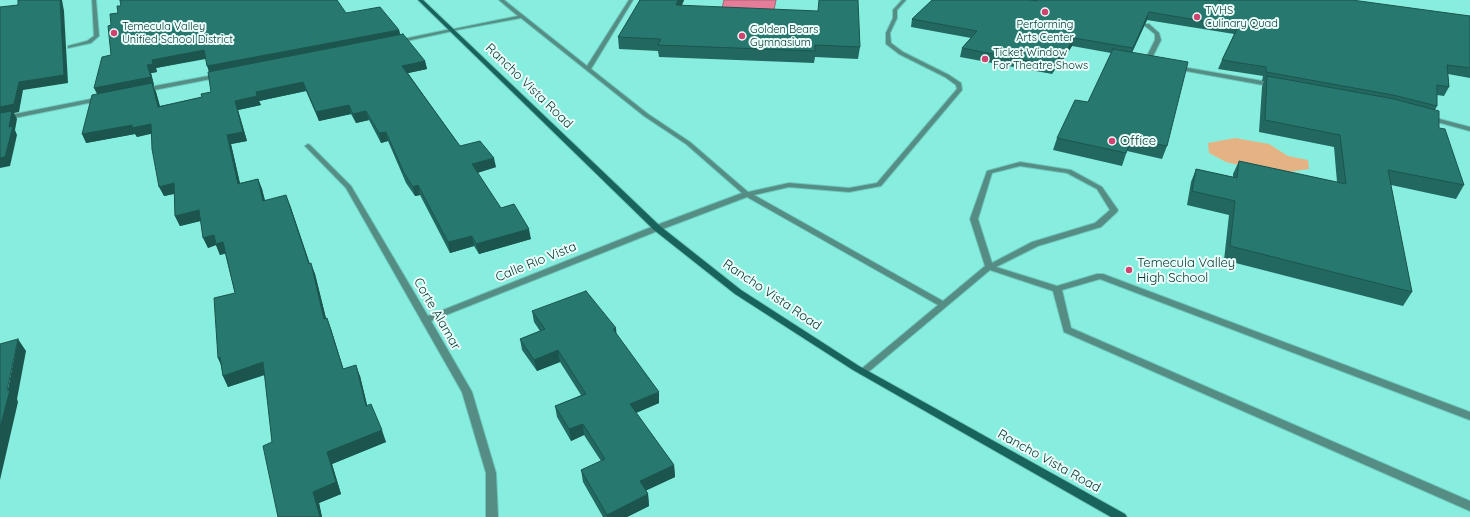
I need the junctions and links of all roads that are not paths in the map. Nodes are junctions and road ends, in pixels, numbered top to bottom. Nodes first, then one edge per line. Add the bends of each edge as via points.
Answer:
1 (95, 0) edge
2 (420, 0) edge
3 (501, 0) edge
4 (631, 0) edge
5 (904, 0) edge
6 (521, 17) junction
7 (1148, 25) edge
8 (451, 30) junction
9 (391, 42) edge
10 (70, 47) dead end
11 (1157, 64) edge
12 (1171, 67) edge
13 (588, 69) junction
14 (227, 74) edge
15 (1280, 87) edge
16 (141, 91) edge
17 (110, 97) edge
18 (1423, 116) edge
19 (0, 119) edge
20 (1470, 129) edge
21 (308, 146) dead end
22 (747, 194) junction
23 (657, 228) junction
24 (989, 267) junction
25 (1058, 290) junction
26 (944, 305) junction
27 (425, 320) junction
28 (863, 372) junction
29 (1470, 416) edge
30 (1470, 506) edge
31 (492, 517) edge
32 (1121, 517) edge

1 - 10 street via 97,36 88,42
2 - 8 main road, Rancho Vista Road
3 - 6 street
4 - 13 street
5 - 22 street, Calle Rio Vista via 895,10 895,18 888,33 889,44 901,53 947,76 958,84 960,89 879,185 849,190 789,186
6 - 8 street
6 - 13 street
7 - 11 street via 1157,34 1158,40 1148,60
8 - 9 street
8 - 23 main road, Rancho Vista Road
12 - 15 street
13 - 22 street via 646,115 688,143
14 - 16 street
17 - 19 street
18 - 20 street
21 - 27 street, Corte Alamar via 349,187
22 - 23 street, Calle Rio Vista
22 - 26 street
23 - 27 street, Calle Rio Vista
23 - 28 main road, Rancho Vista Road via 738,292
24 - 24 street via 1035,244 1098,225 1114,210 1100,188 1069,170 1020,164 989,172 974,219
24 - 25 street
24 - 26 street
25 - 29 street via 1100,276
25 - 30 street via 1067,330
26 - 28 street
27 - 31 street, Corte Alamar via 467,392 491,473
28 - 32 main road, Rancho Vista Road

